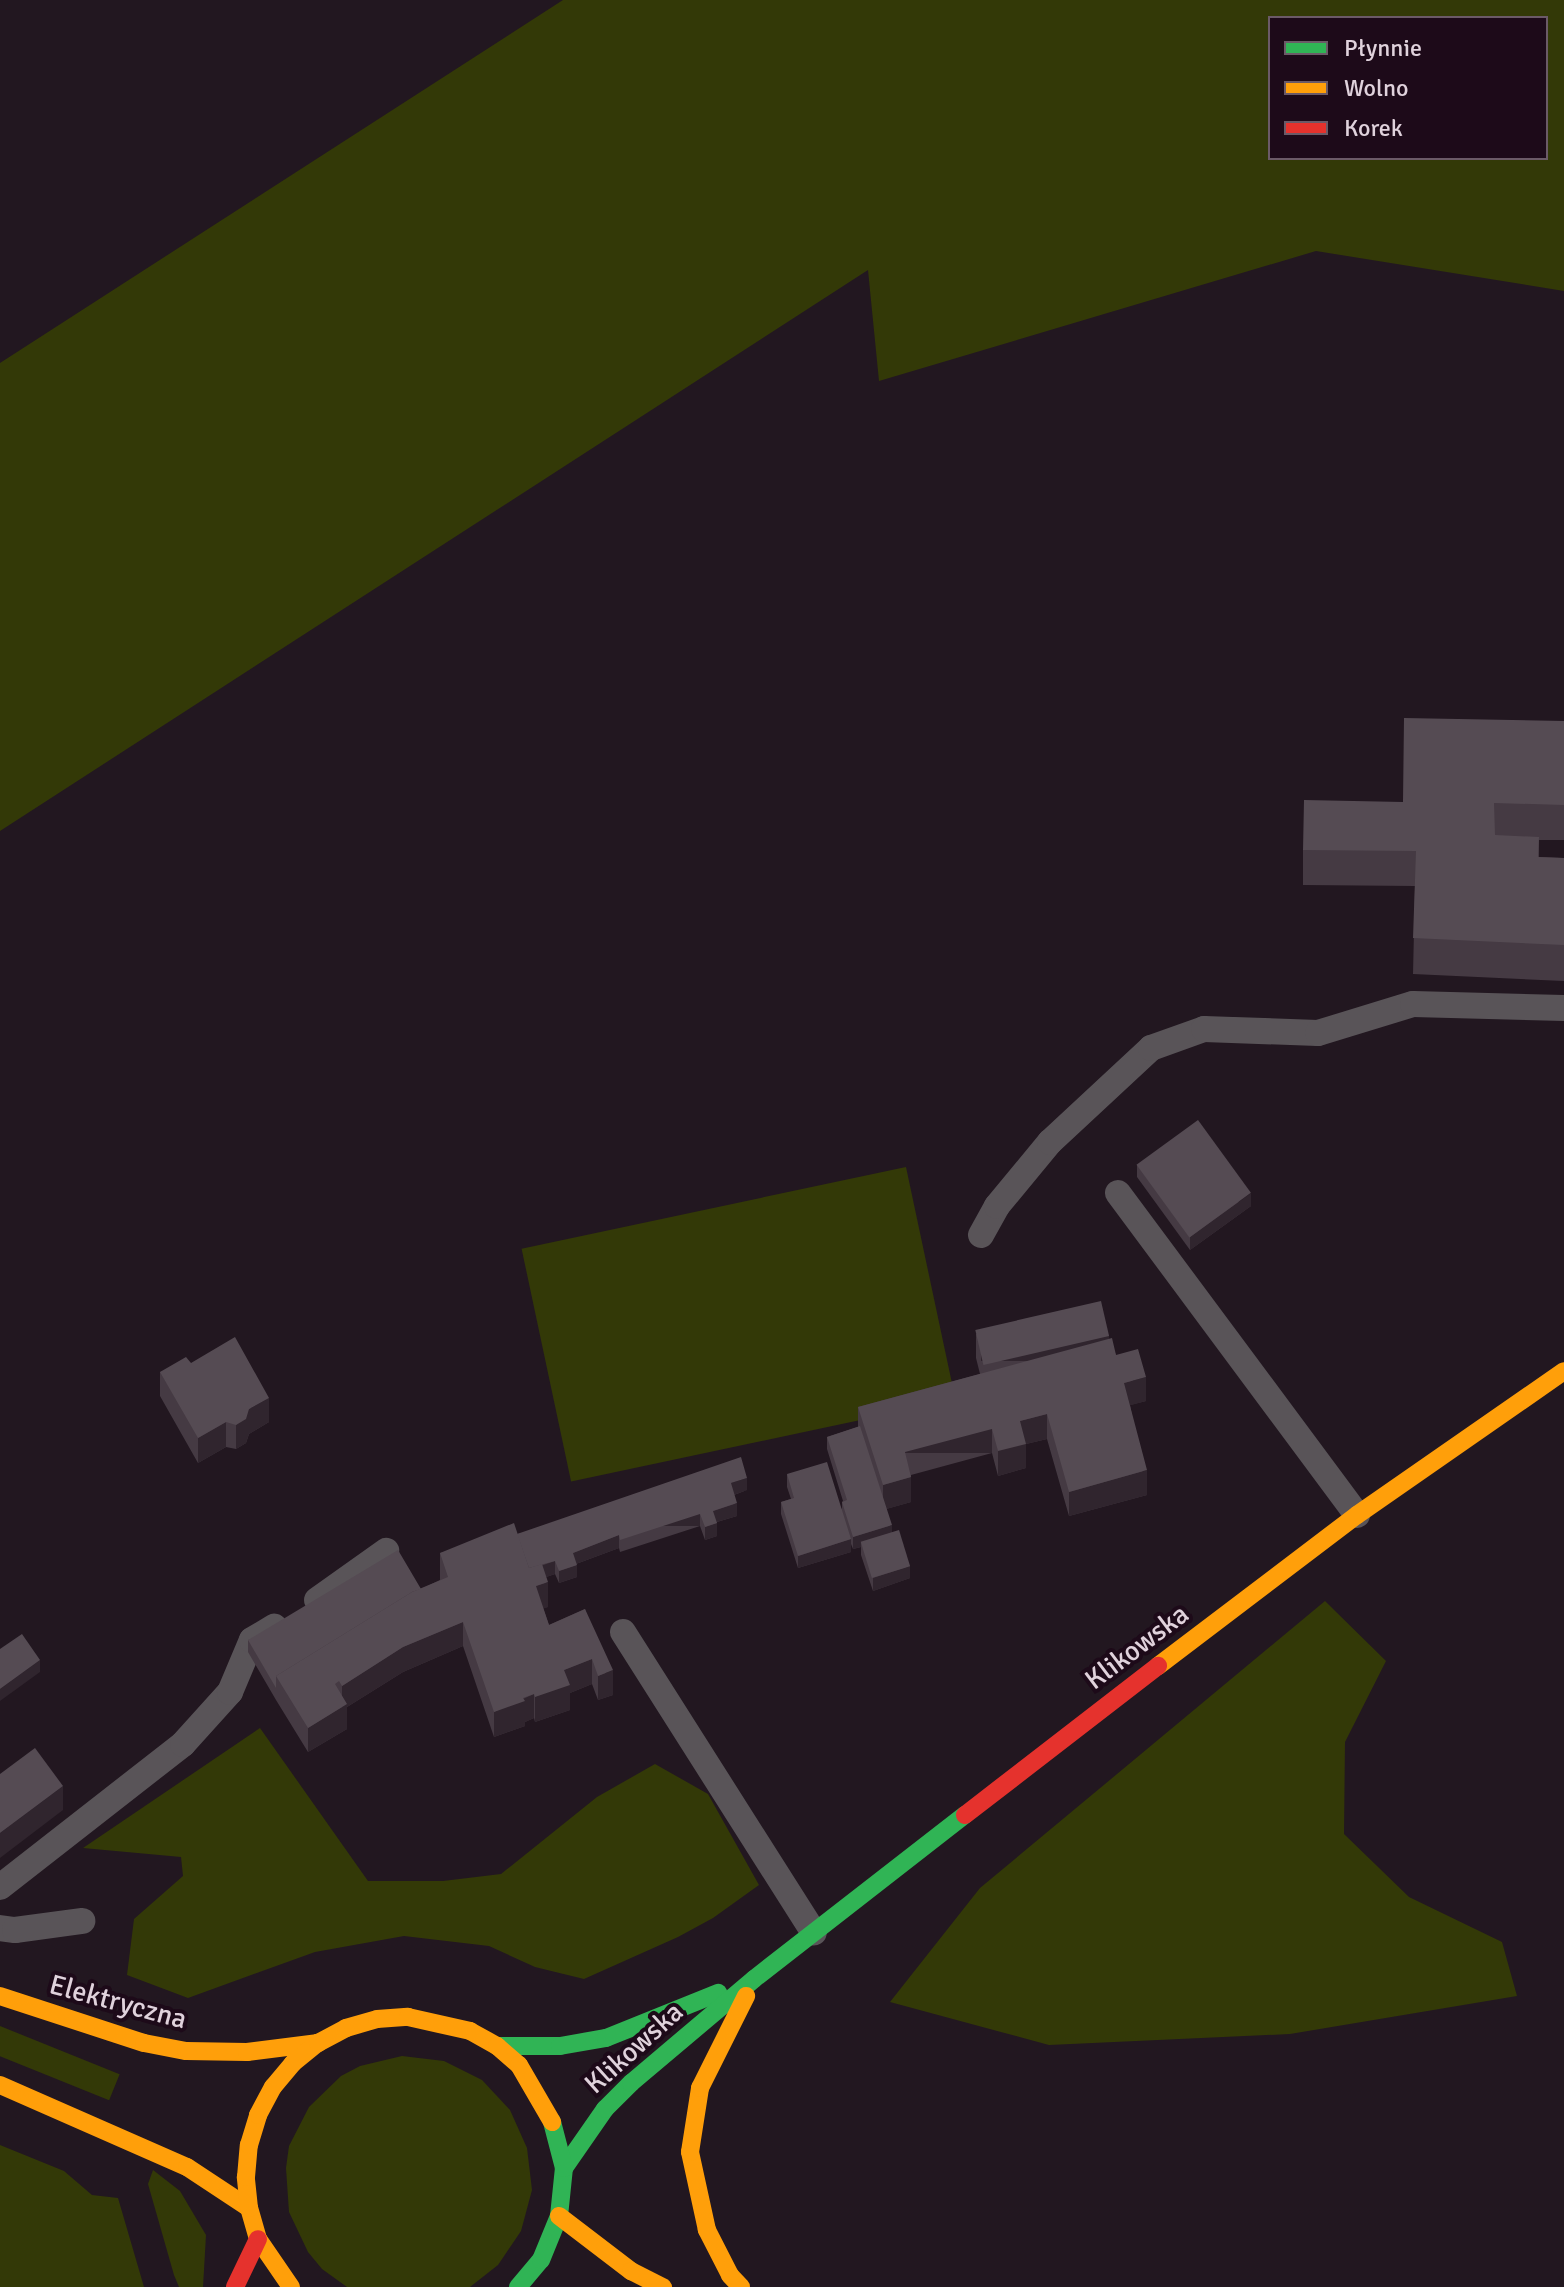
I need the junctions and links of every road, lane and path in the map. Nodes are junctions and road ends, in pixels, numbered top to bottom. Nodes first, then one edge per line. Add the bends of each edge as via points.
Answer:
1 (1564, 1008) edge
2 (1118, 1193) dead end
3 (981, 1235) dead end
4 (1564, 1371) edge
5 (1357, 1515) junction
6 (386, 1551) dead end
7 (623, 1632) dead end
8 (0, 1887) edge
9 (82, 1921) dead end
10 (0, 1928) edge
11 (814, 1933) junction
12 (754, 1979) junction
13 (0, 1996) edge
14 (318, 2043) junction
15 (497, 2046) junction
16 (0, 2085) edge
17 (564, 2168) junction
18 (249, 2208) junction
19 (559, 2216) junction
20 (258, 2239) junction
21 (235, 2287) edge
22 (291, 2287) edge
23 (518, 2287) edge
24 (663, 2287) edge
25 (741, 2287) edge

1 - 3 lane via 1413,1004 1318,1033 1204,1029 1151,1048 1050,1142 997,1206
2 - 5 lane
4 - 5 street, Klikowska
5 - 11 street, Klikowska
6 - 8 lane via 252,1640 230,1692 183,1744
7 - 11 lane
9 - 10 lane
11 - 12 street, Klikowska
12 - 15 street, Klikowska via 606,2038 560,2046
12 - 17 street, Klikowska via 631,2083 605,2109
12 - 25 street via 700,2088 690,2152 707,2230
13 - 14 street, Elektryczna via 144,2043 186,2051 247,2052
14 - 15 street via 377,2019 408,2017 470,2031
14 - 18 street via 293,2063 258,2115 249,2145
15 - 17 street via 519,2065 544,2100 560,2140
16 - 18 street via 187,2167
17 - 19 street
18 - 20 street
19 - 23 street via 541,2260
19 - 24 street via 631,2271
20 - 21 street
20 - 22 street

